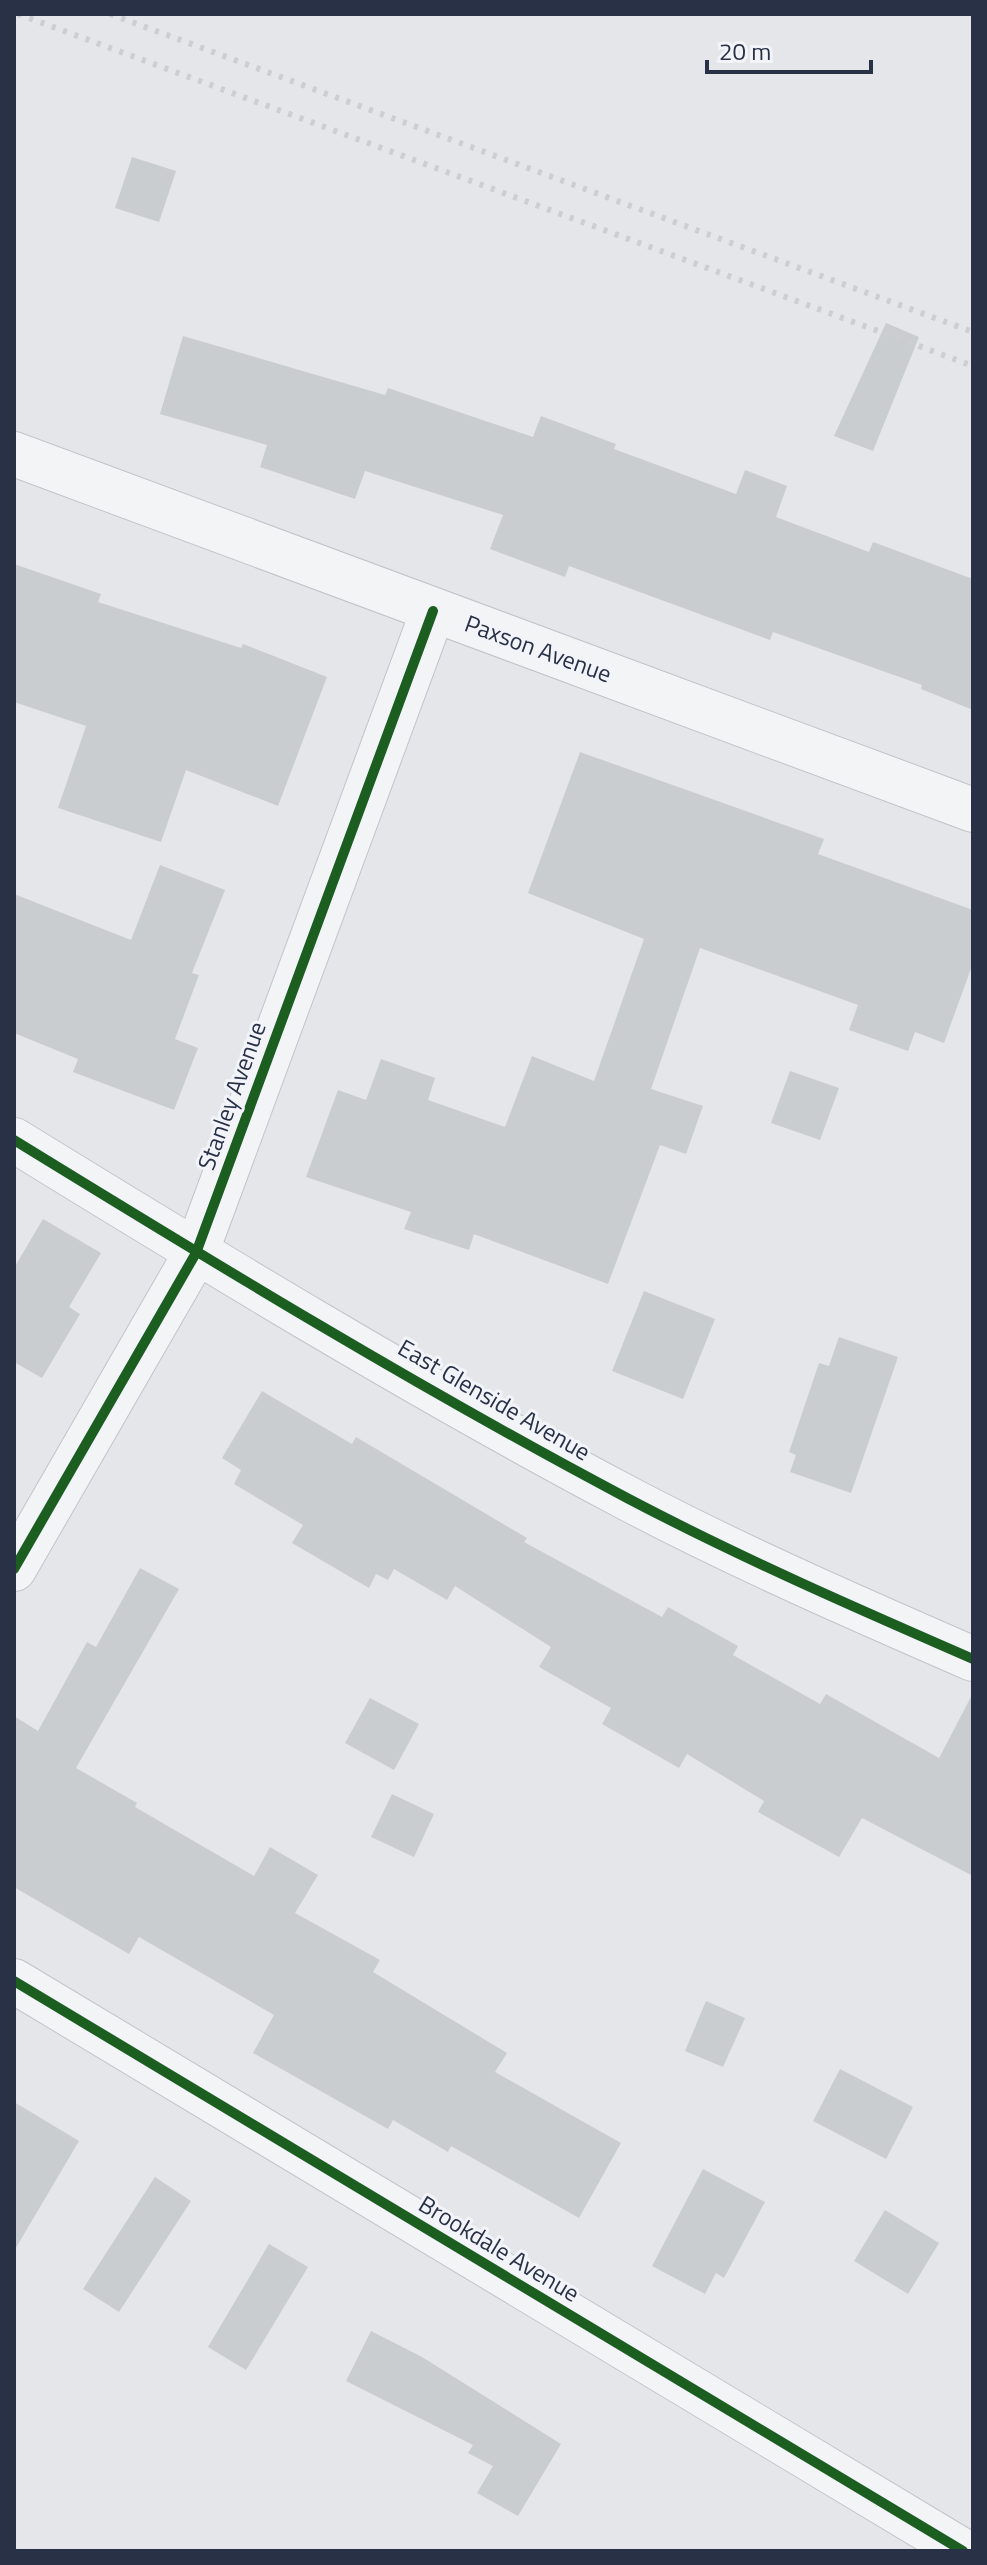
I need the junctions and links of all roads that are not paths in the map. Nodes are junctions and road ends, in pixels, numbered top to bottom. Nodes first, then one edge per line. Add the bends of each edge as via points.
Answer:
1 (14, 454) edge
2 (433, 611) junction
3 (973, 810) edge
4 (14, 1140) edge
5 (196, 1253) junction
6 (14, 1569) edge
7 (973, 1659) edge
8 (14, 1981) edge
9 (963, 2551) edge

1 - 2 street, Paxson Avenue
2 - 3 street, Paxson Avenue
2 - 5 street, Stanley Avenue
4 - 5 street, East Glenside Avenue
5 - 6 street, Stanley Avenue
5 - 7 street, East Glenside Avenue via 626,1497 789,1579
8 - 9 street, Brookdale Avenue

